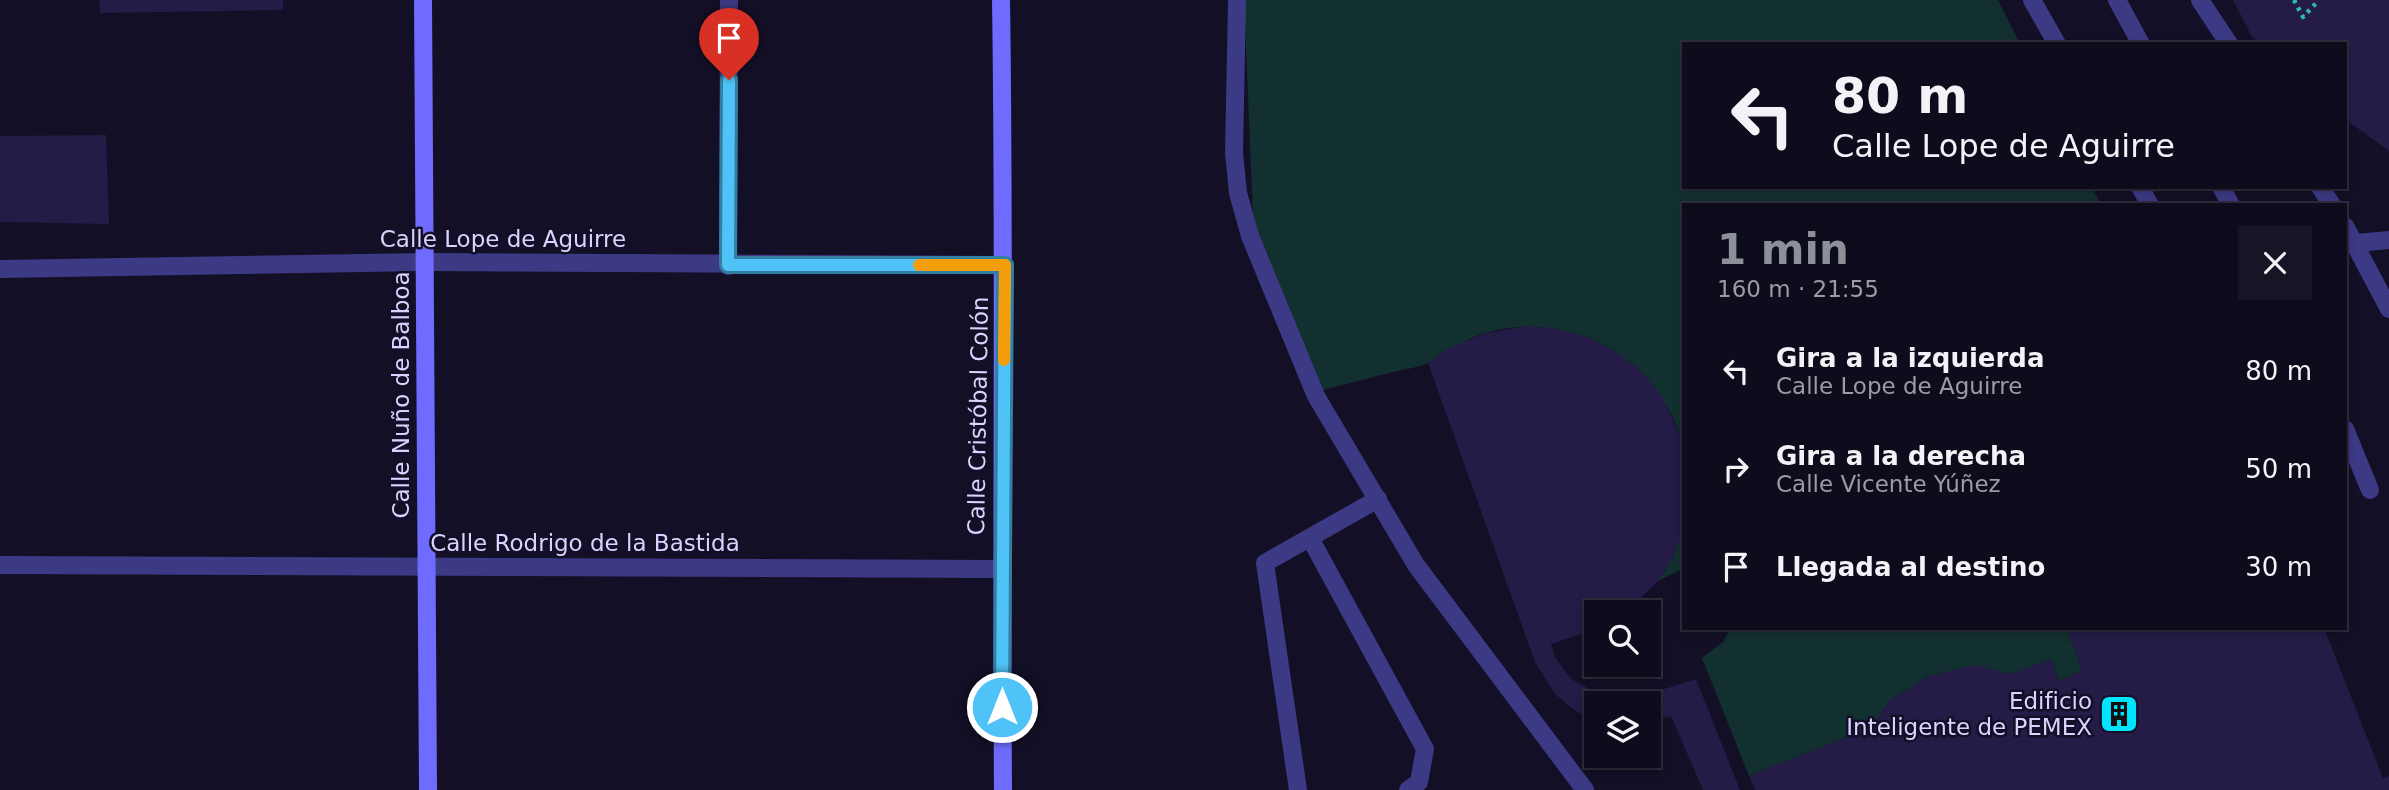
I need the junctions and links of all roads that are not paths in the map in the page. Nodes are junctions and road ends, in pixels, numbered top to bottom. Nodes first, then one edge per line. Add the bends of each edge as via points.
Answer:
1 (424, 0) edge
2 (729, 0) edge
3 (1001, 0) edge
4 (1237, 0) edge
5 (2032, 0) edge
6 (2117, 0) edge
7 (2200, 0) edge
8 (2056, 42) edge
9 (2140, 42) edge
10 (2227, 42) edge
11 (2347, 229) edge
12 (2389, 240) edge
13 (2356, 243) junction
14 (425, 262) junction
15 (728, 265) junction
16 (1005, 265) junction
17 (0, 269) edge
18 (2389, 309) edge
19 (2347, 434) edge
20 (2370, 490) dead end
21 (1378, 499) junction
22 (1310, 538) junction
23 (0, 565) edge
24 (427, 566) junction
25 (1001, 569) junction
26 (428, 790) edge
27 (1003, 790) edge
28 (1298, 790) edge
29 (1408, 790) edge
30 (1585, 790) edge

1 - 14 main road, Calle Nuño de Balboa
2 - 15 street
3 - 16 main road, Calle Cristóbal Colón
4 - 21 street via 1234,153 1238,193 1250,236 1316,396
5 - 8 street
6 - 9 street
7 - 10 street
11 - 13 street
12 - 13 street
13 - 18 street
14 - 15 street, Calle Lope de Aguirre
14 - 17 street, Calle Lope de Aguirre
14 - 24 main road, Calle Nuño de Balboa
15 - 16 street, Calle Lope de Aguirre
16 - 25 main road, Calle Cristóbal Colón
19 - 20 street
21 - 22 street
21 - 30 street via 1416,565
22 - 28 street via 1265,564
22 - 29 street via 1425,749 1419,782
23 - 24 street, Calle Rodrigo de la Bastida
24 - 25 street, Calle Rodrigo de la Bastida
24 - 26 main road, Calle Nuño de Balboa
25 - 27 main road, Calle Cristóbal Colón

